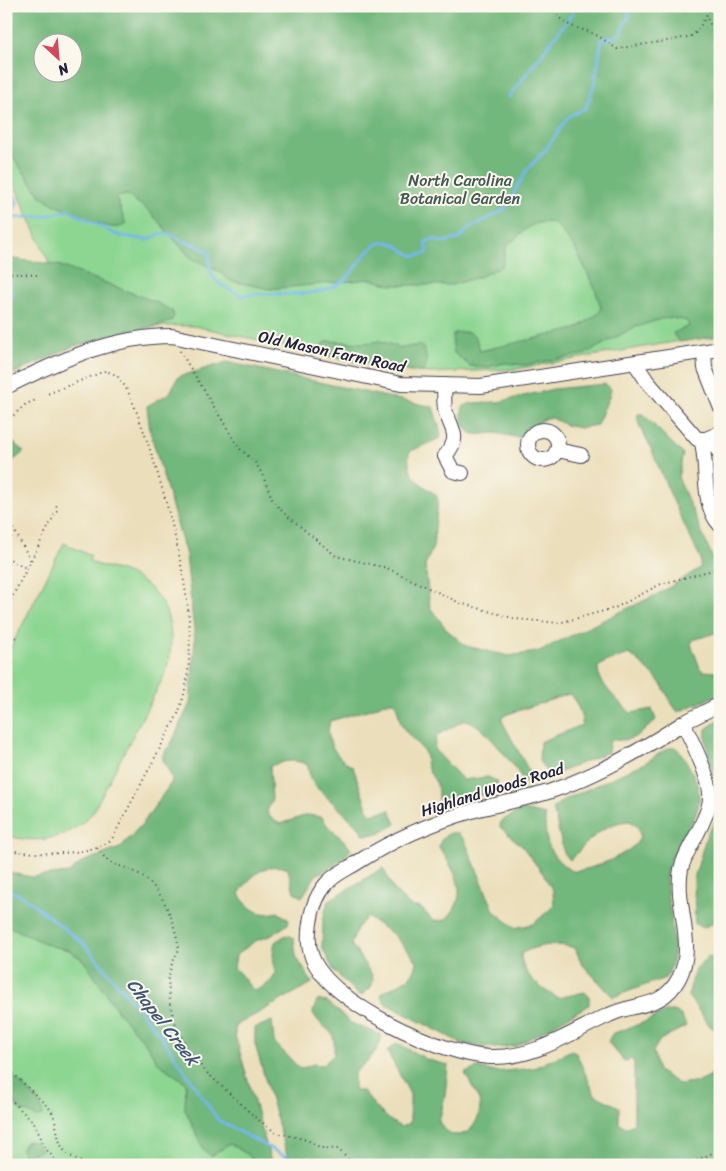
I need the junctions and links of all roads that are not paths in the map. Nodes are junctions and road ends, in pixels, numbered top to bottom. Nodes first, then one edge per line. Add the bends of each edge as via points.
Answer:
1 (720, 349) edge
2 (704, 352) junction
3 (635, 363) junction
4 (444, 385) junction
5 (6, 387) edge
6 (720, 406) edge
7 (710, 437) edge
8 (557, 450) dead end
9 (720, 453) edge
10 (581, 455) dead end
11 (462, 473) dead end
12 (720, 525) edge
13 (720, 704) edge
14 (683, 722) junction

1 - 2 street, Old Mason Farm Road
2 - 3 street, Old Mason Farm Road
2 - 6 street via 704,368
3 - 4 street, Old Mason Farm Road via 480,386
3 - 7 street via 682,424 697,438
4 - 5 street, Old Mason Farm Road via 401,384 172,336 107,344
4 - 11 street via 446,412 455,429 453,446 445,456 453,471
7 - 9 street
7 - 12 street via 705,452 709,504
8 - 10 street
13 - 14 street, Highland Woods Road
14 - 14 street, Highland Woods Road via 640,750 584,779 429,825 378,849 329,881 312,907 308,934 312,958 326,978 366,1011 432,1044 489,1057 530,1052 613,1013 658,1001 678,980 685,963 681,868 706,815 710,792

